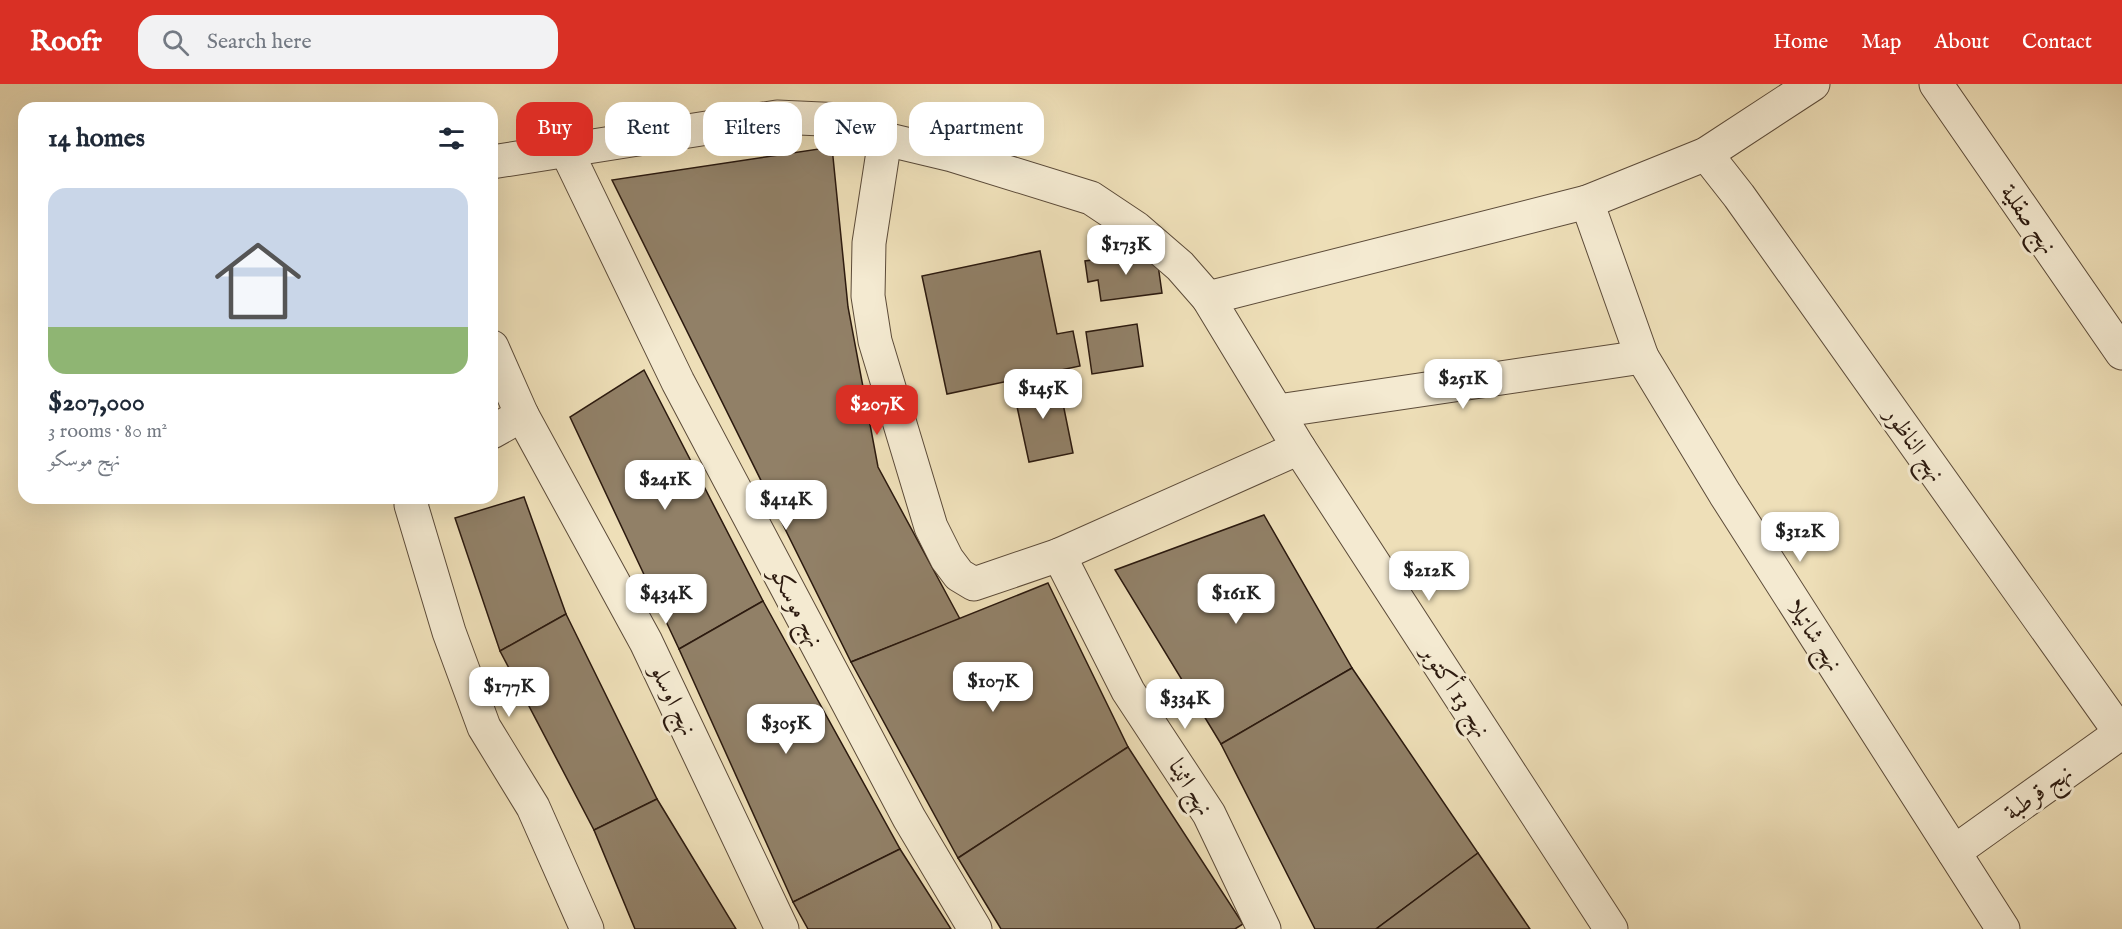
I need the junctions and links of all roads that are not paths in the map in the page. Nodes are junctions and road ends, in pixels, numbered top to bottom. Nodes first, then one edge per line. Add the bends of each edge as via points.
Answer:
1 (1813, 84) edge
2 (1936, 84) edge
3 (814, 119) edge
4 (897, 142) edge
5 (593, 146) edge
6 (1706, 154) junction
7 (529, 156) edge
8 (569, 156) edge
9 (882, 156) edge
10 (498, 161) edge
11 (1587, 202) junction
12 (1208, 298) junction
13 (2120, 345) edge
14 (1642, 357) junction
15 (498, 361) edge
16 (1278, 411) junction
17 (522, 415) junction
18 (498, 429) edge
19 (1299, 448) junction
20 (411, 504) edge
21 (1059, 555) junction
22 (2122, 733) edge
23 (1954, 852) junction
24 (587, 929) edge
25 (782, 929) edge
26 (975, 929) edge
27 (1264, 929) edge
28 (1611, 929) edge
29 (2003, 929) edge

1 - 6 street
2 - 13 street, نهج صقلية
3 - 5 street, نهج 13 أكتوبر via 777,117
4 - 12 street, نهج 13 أكتوبر via 1091,198 1136,228 1180,266
6 - 11 street
6 - 22 street, نهج الناظور
7 - 10 street, نهج 13 أكتوبر
8 - 26 street, نهج موسكو via 678,382 909,818
9 - 21 street via 869,243 868,296 874,341 931,527 958,575 974,584
11 - 12 street
11 - 14 street, نهج شاتيلا
12 - 16 street, نهج 13 أكتوبر
14 - 16 street
14 - 23 street, نهج شاتيلا
15 - 17 street, نهج اوسلو
16 - 19 street, نهج 13 أكتوبر
17 - 18 street
17 - 25 street, نهج اوسلو via 646,642
19 - 21 street
19 - 28 street, نهج 13 أكتوبر
20 - 24 street via 449,632 484,727 533,807
21 - 27 street, نهج اثينا via 1128,691 1209,814
22 - 23 street, نهج قرطبة
23 - 29 street, نهج شاتيلا

